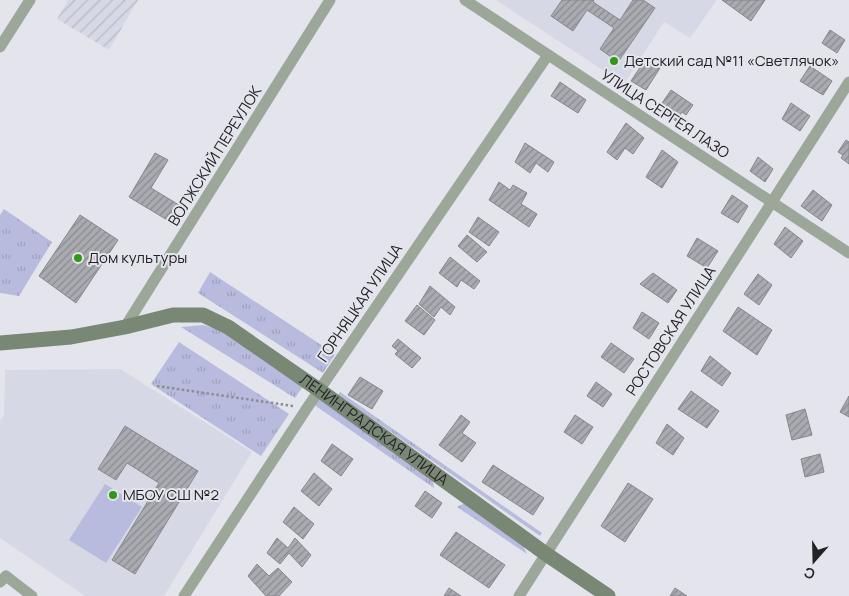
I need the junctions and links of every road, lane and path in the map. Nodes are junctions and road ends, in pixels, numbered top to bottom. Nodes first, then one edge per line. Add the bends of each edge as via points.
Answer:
1 (30, 0) edge
2 (330, 0) edge
3 (465, 0) edge
4 (0, 46) edge
5 (548, 54) junction
6 (849, 82) edge
7 (772, 201) junction
8 (849, 253) edge
9 (125, 327) junction
10 (0, 343) edge
11 (157, 386) dead end
12 (319, 390) junction
13 (307, 408) junction
14 (546, 554) junction
15 (3, 579) edge
16 (32, 596) edge
17 (184, 596) edge
18 (519, 596) edge
19 (608, 596) edge

1 - 4 street
2 - 9 street, ВОЛЖСКИЙ ПЕРЕУЛОК
3 - 5 street, УЛИЦА СЕРГЕЯ ЛАЗО
5 - 7 street, УЛИЦА СЕРГЕЯ ЛАЗО
5 - 12 street, ГОРНЯЦКАЯ УЛИЦА
6 - 7 street, РОСТОВСКАЯ УЛИЦА
7 - 8 street, УЛИЦА СЕРГЕЯ ЛАЗО
7 - 14 street, РОСТОВСКАЯ УЛИЦА
9 - 10 street, ЛЕНИНГРАДСКАЯ УЛИЦА via 71,337
9 - 12 street, ЛЕНИНГРАДСКАЯ УЛИЦА via 173,315 203,315 228,327
11 - 13 path
12 - 13 street, ГОРНЯЦКАЯ УЛИЦА
12 - 14 street, ЛЕНИНГРАДСКАЯ УЛИЦА
13 - 17 street, ГОРНЯЦКАЯ УЛИЦА
14 - 18 street, РОСТОВСКАЯ УЛИЦА
14 - 19 street, ЛЕНИНГРАДСКАЯ УЛИЦА
15 - 16 street

